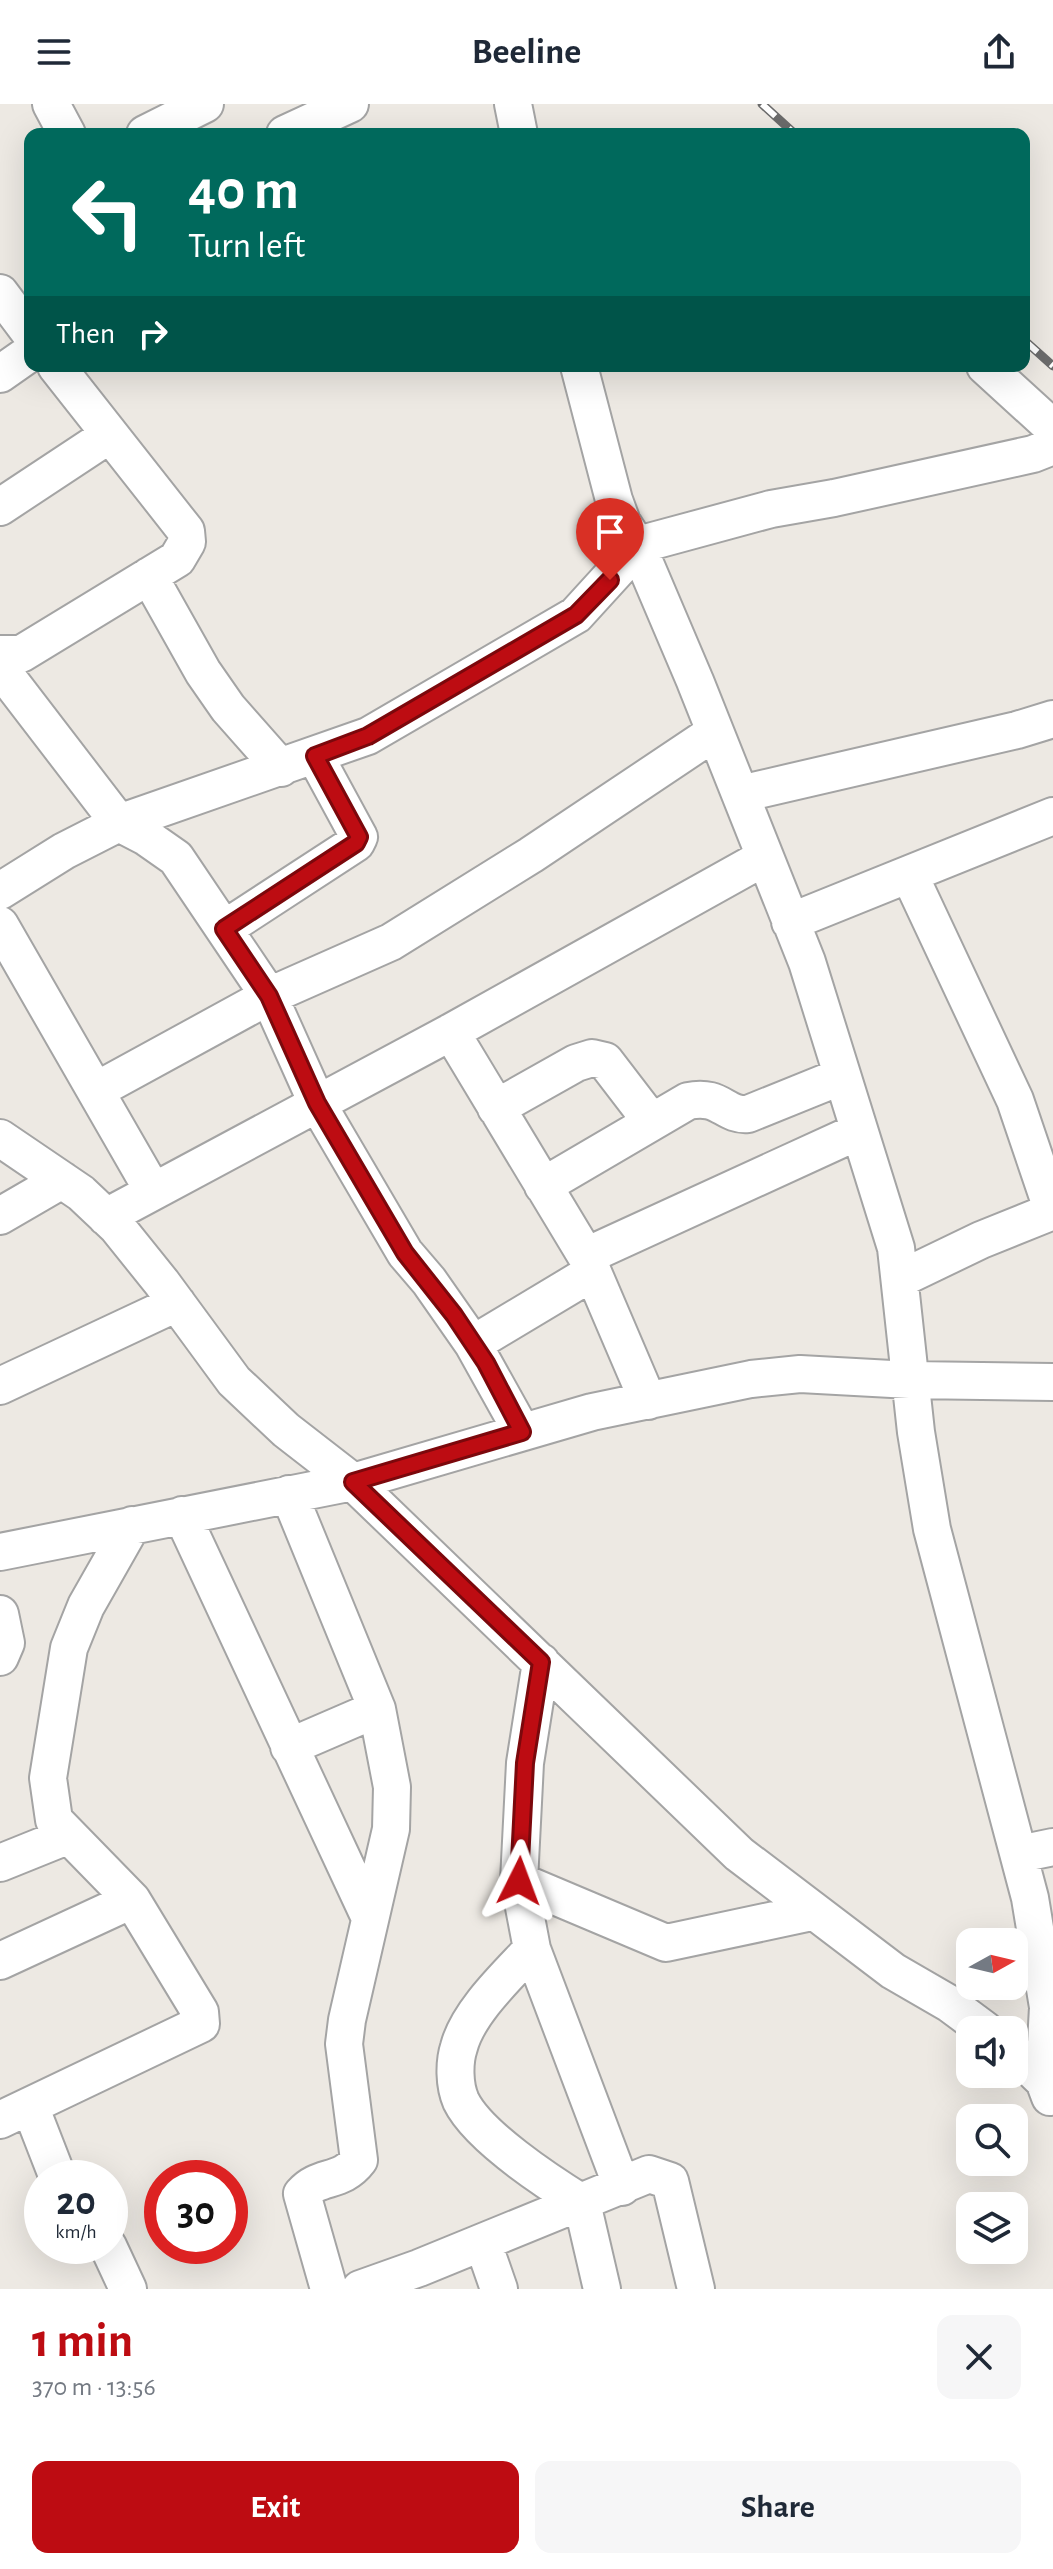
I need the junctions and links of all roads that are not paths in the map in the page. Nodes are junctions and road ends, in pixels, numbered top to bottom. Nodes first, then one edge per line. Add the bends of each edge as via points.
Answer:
1 (51, 104) edge
2 (205, 104) edge
3 (350, 104) edge
4 (513, 104) edge
5 (64, 128) edge
6 (157, 128) edge
7 (298, 128) edge
8 (518, 128) edge
9 (0, 293) edge
10 (24, 325) edge
11 (24, 357) edge
12 (61, 372) edge
13 (581, 372) edge
14 (992, 372) edge
15 (0, 374) edge
16 (1053, 428) edge
17 (109, 435) junction
18 (1053, 446) edge
19 (0, 507) edge
20 (638, 547) junction
21 (149, 576) junction
22 (2, 661) edge
23 (1053, 719) edge
24 (715, 732) junction
25 (315, 756) junction
26 (281, 768) junction
27 (740, 794) junction
28 (1051, 820) edge
29 (119, 823) junction
30 (765, 857) junction
31 (909, 874) junction
32 (0, 891) edge
33 (790, 922) junction
34 (0, 925) edge
35 (224, 929) junction
36 (269, 996) junction
37 (451, 1032) junction
38 (842, 1076) junction
39 (97, 1090) junction
40 (317, 1103) junction
41 (496, 1108) junction
42 (651, 1121) junction
43 (859, 1131) junction
44 (0, 1138) edge
45 (62, 1180) junction
46 (543, 1186) junction
47 (153, 1191) junction
48 (1053, 1212) edge
49 (0, 1216) edge
50 (106, 1217) junction
51 (589, 1264) junction
52 (900, 1279) junction
53 (177, 1303) junction
54 (473, 1344) junction
55 (910, 1380) junction
56 (1053, 1382) edge
57 (0, 1386) edge
58 (648, 1401) junction
59 (522, 1432) junction
60 (353, 1482) junction
61 (289, 1494) junction
62 (182, 1515) junction
63 (132, 1525) junction
64 (0, 1552) edge
65 (0, 1614) edge
66 (0, 1657) edge
67 (541, 1662) junction
68 (377, 1709) junction
69 (289, 1747) junction
70 (67, 1836) junction
71 (1036, 1850) edge
72 (0, 1863) edge
73 (519, 1881) junction
74 (132, 1900) junction
75 (812, 1912) junction
76 (370, 1918) junction
77 (532, 1949) junction
78 (0, 1961) edge
79 (966, 2016) edge
80 (1028, 2068) edge
81 (1048, 2092) edge
82 (15, 2113) edge
83 (46, 2160) edge
84 (622, 2187) junction
85 (582, 2203) junction
86 (483, 2243) junction
87 (116, 2264) edge
88 (422, 2279) edge
89 (128, 2289) edge
90 (329, 2289) edge
91 (360, 2289) edge
92 (499, 2289) edge
93 (602, 2289) edge
94 (696, 2289) edge

1 - 5 street
2 - 6 street
3 - 7 street
4 - 8 street
9 - 10 street
11 - 15 street
12 - 17 street
13 - 20 street via 614,500
14 - 16 street
17 - 19 street
17 - 21 street via 186,531 184,551
18 - 20 street via 771,509
20 - 24 street
20 - 25 street via 576,615 368,736
21 - 22 street
21 - 26 street via 203,672
22 - 29 street via 7,677
23 - 27 street
24 - 27 street
24 - 36 street via 407,932
25 - 26 street
25 - 35 street via 359,837 356,843
26 - 29 street
27 - 30 street
28 - 31 street
29 - 32 street
29 - 35 street via 176,858
30 - 33 street
30 - 37 street
31 - 33 street
31 - 48 street via 1015,1100
33 - 38 street
34 - 39 street
35 - 36 street
36 - 39 street
36 - 40 street
37 - 40 street
37 - 41 street
38 - 42 street via 748,1114 705,1097
38 - 43 street
39 - 47 street
40 - 47 street
40 - 54 street via 405,1253
41 - 42 street via 592,1058 605,1061
41 - 46 street
42 - 46 street
43 - 51 street
43 - 52 street via 896,1248
44 - 45 street
45 - 49 street
45 - 50 street
46 - 51 street
47 - 50 street
48 - 52 street
50 - 53 street
51 - 54 street
51 - 58 street
52 - 55 street
53 - 57 street
53 - 60 street via 234,1381
54 - 59 street
55 - 56 street
55 - 58 street via 800,1374
55 - 71 street via 932,1529
58 - 59 street
59 - 60 street
60 - 61 street
60 - 67 street
61 - 62 street
61 - 68 street
62 - 63 street
62 - 69 street
63 - 64 street
63 - 70 street via 86,1606 69,1648 48,1778 54,1820
65 - 66 street via 6,1643
67 - 73 street via 525,1763
67 - 75 street via 739,1854
68 - 69 street
68 - 76 street via 392,1787 391,1829
69 - 76 street
70 - 72 street
70 - 74 street
71 - 81 street via 1030,1898 1048,2007
73 - 75 street via 666,1943
73 - 77 street
74 - 78 street
74 - 82 street via 200,2012 201,2024
75 - 79 street
76 - 90 street via 344,2044 359,2160 349,2173 314,2184 302,2194
77 - 84 street
77 - 85 street via 494,1991 459,2044 455,2069 461,2101 535,2174
80 - 81 street
82 - 83 street
84 - 85 street
84 - 94 street via 649,2174 670,2181
85 - 86 street
85 - 93 street
86 - 88 street
86 - 92 street
87 - 89 street
88 - 91 street

